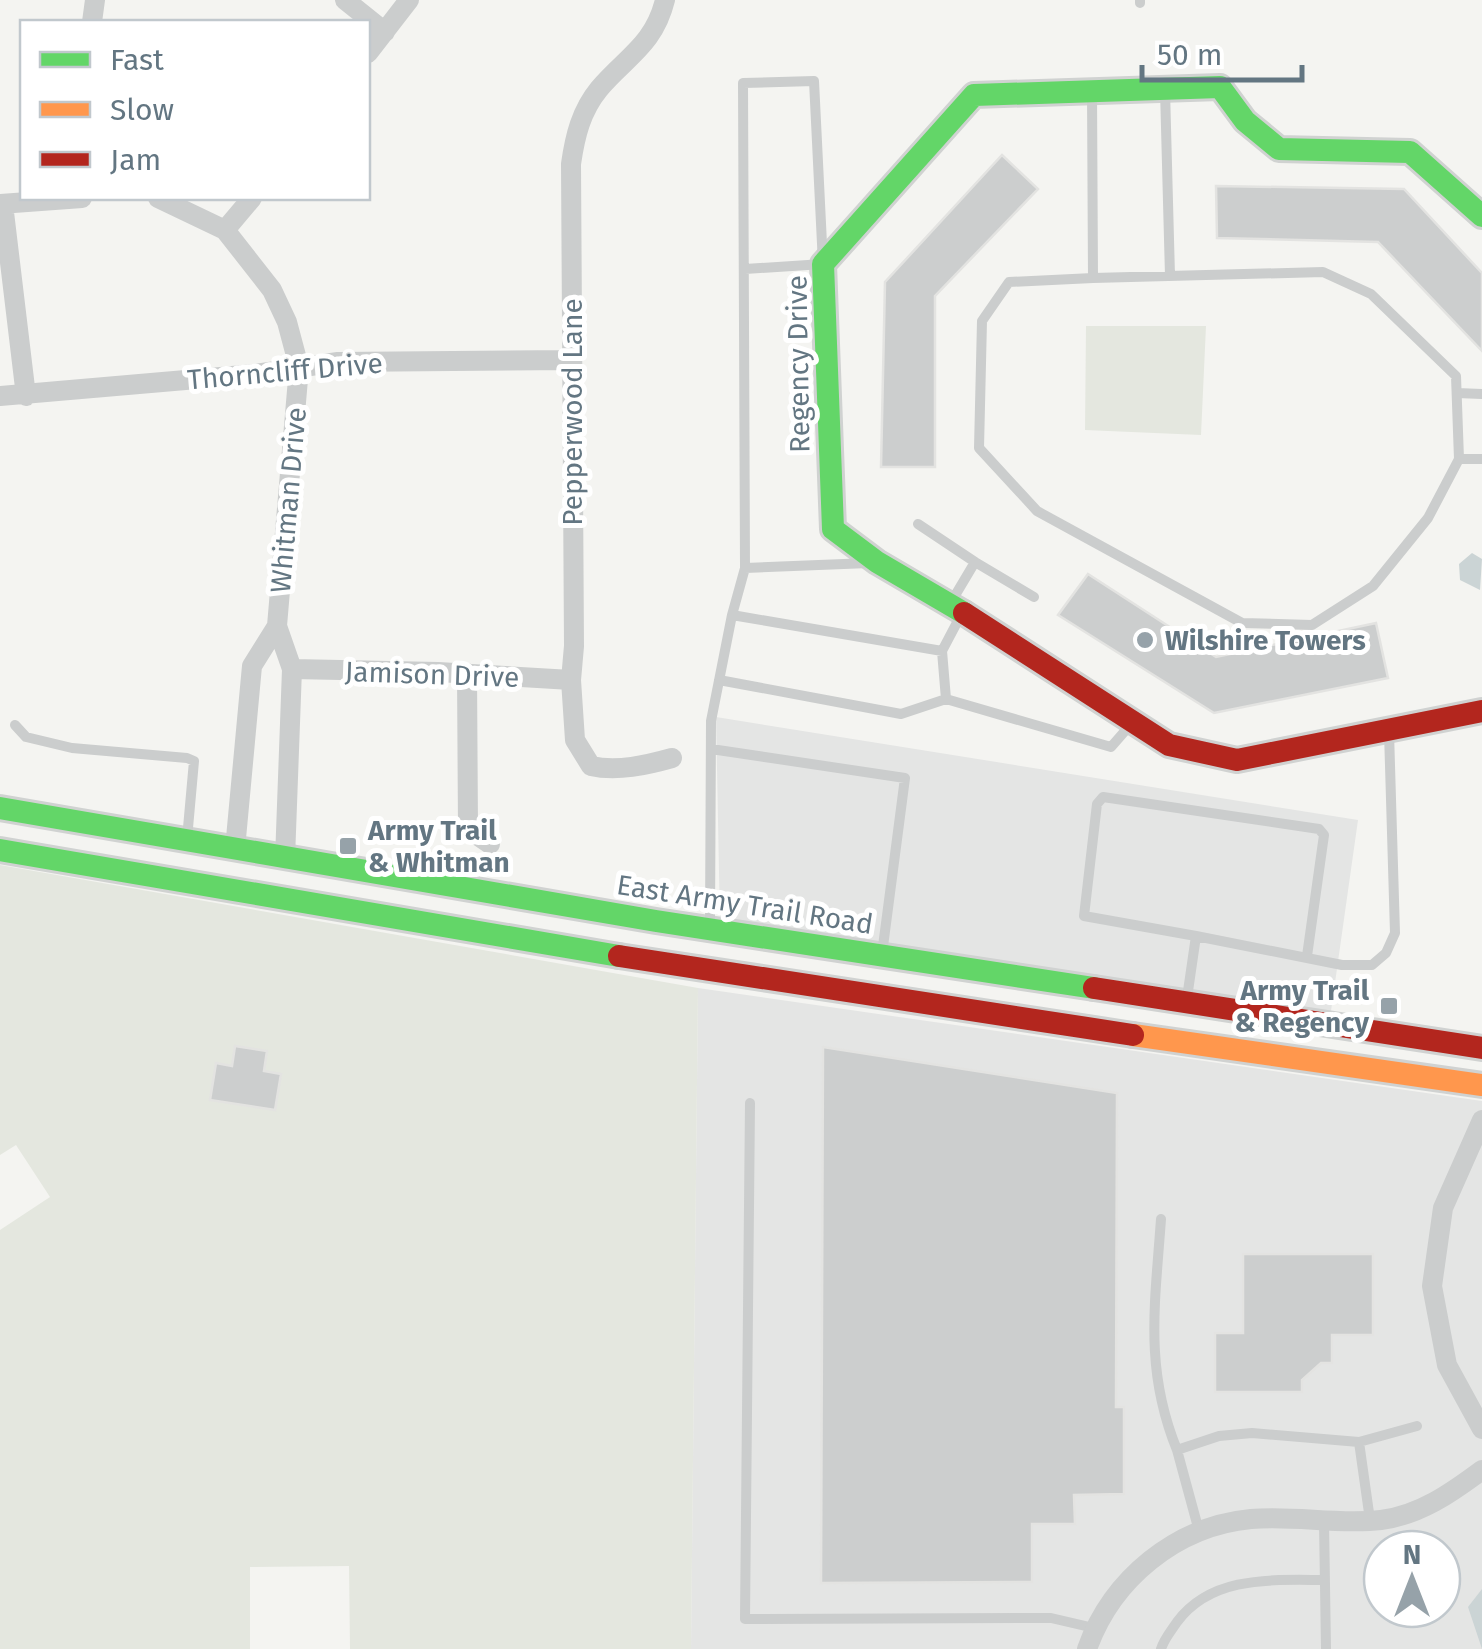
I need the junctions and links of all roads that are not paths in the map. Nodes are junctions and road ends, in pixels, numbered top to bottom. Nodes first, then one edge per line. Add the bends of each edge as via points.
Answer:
1 (345, 0) edge
2 (409, 0) edge
3 (665, 0) edge
4 (385, 32) junction
5 (370, 51) edge
6 (1164, 89) junction
7 (1092, 91) junction
8 (55, 200) edge
9 (162, 200) edge
10 (250, 200) edge
11 (2, 204) edge
12 (1482, 216) edge
13 (226, 230) junction
14 (824, 264) junction
15 (744, 269) junction
16 (1170, 276) junction
17 (1093, 278) junction
18 (570, 360) junction
19 (299, 367) junction
20 (1457, 393) junction
21 (1482, 394) edge
22 (0, 396) edge
23 (26, 396) junction
24 (1459, 458) junction
25 (1482, 459) edge
26 (918, 524) dead end
27 (877, 562) junction
28 (975, 562) junction
29 (745, 568) junction
30 (1034, 597) dead end
31 (956, 609) junction
32 (732, 615) junction
33 (277, 626) junction
34 (942, 651) junction
35 (292, 669) junction
36 (466, 673) junction
37 (571, 680) junction
38 (719, 680) junction
39 (946, 700) junction
40 (1482, 712) edge
41 (1132, 722) junction
42 (15, 725) dead end
43 (1389, 730) junction
44 (711, 749) junction
45 (672, 758) dead end
46 (0, 808) edge
47 (187, 841) junction
48 (490, 844) dead end
49 (0, 850) edge
50 (235, 850) junction
51 (285, 859) junction
52 (710, 929) junction
53 (1196, 936) junction
54 (882, 956) junction
55 (1307, 956) junction
56 (1186, 1004) junction
57 (1482, 1048) edge
58 (1482, 1085) edge
59 (750, 1103) dead end
60 (1482, 1120) edge
61 (1160, 1218) dead end
62 (1418, 1426) dead end
63 (1482, 1428) edge
64 (1359, 1442) junction
65 (1177, 1450) junction
66 (1482, 1470) edge
67 (1370, 1520) junction
68 (1324, 1522) junction
69 (1200, 1532) junction
70 (1325, 1580) junction
71 (1094, 1628) junction
72 (1087, 1649) edge
73 (1161, 1649) edge
74 (1326, 1649) edge

1 - 4 street
2 - 4 street
3 - 18 street, Pepperwood Lane via 660,22 601,88 574,138
4 - 5 street
6 - 7 main road, Regency Drive
6 - 12 main road, Regency Drive via 1220,87 1245,121 1279,149 1410,152
6 - 16 lane
7 - 14 main road, Regency Drive via 974,95
7 - 17 lane
8 - 11 street
9 - 13 street, Whitman Drive
10 - 13 street
11 - 23 street
13 - 19 street, Whitman Drive via 272,290
14 - 15 lane
14 - 15 lane via 814,81 743,82
14 - 27 main road, Regency Drive via 832,529
15 - 29 lane
16 - 17 lane
16 - 20 lane via 1322,272 1372,294 1456,376
17 - 24 lane via 1009,282 982,322 979,448 1037,511 1242,623 1312,625 1372,586 1428,518
18 - 19 street, Thorncliff Drive
18 - 37 street, Pepperwood Lane
19 - 23 street, Thorncliff Drive
19 - 33 street, Whitman Drive
20 - 21 lane
20 - 24 lane
22 - 23 street, Thorncliff Drive
24 - 25 lane
26 - 28 lane
27 - 29 lane
27 - 31 main road, Regency Drive
28 - 30 lane
28 - 31 lane
29 - 32 lane
31 - 34 lane
31 - 41 main road, Regency Drive
32 - 34 lane
32 - 38 lane
33 - 35 street, Whitman Drive
33 - 50 street, Whitman Drive via 252,666
34 - 39 lane
35 - 36 street, Jamison Drive
35 - 51 street, Whitman Drive
36 - 37 street, Jamison Drive
36 - 48 street via 468,830
37 - 45 street, Pepperwood Lane via 575,740 591,766
38 - 39 lane via 901,714
38 - 44 lane
39 - 41 lane via 1111,748
40 - 43 main road, Regency Drive
41 - 43 main road, Regency Drive via 1169,745 1237,760
42 - 47 lane via 26,737 72,748 194,762
43 - 55 lane via 1395,933 1372,966
44 - 52 lane
44 - 54 lane via 905,778
46 - 47 main road, East Army Trail Road
47 - 50 main road, East Army Trail Road
49 - 58 main road via 483,934
50 - 51 main road, East Army Trail Road
51 - 52 main road, East Army Trail Road
52 - 54 main road, East Army Trail Road
53 - 55 lane
53 - 55 lane via 1084,916 1097,804 1106,796 1319,830 1320,878
53 - 56 lane
54 - 56 main road, East Army Trail Road
56 - 57 main road, East Army Trail Road
59 - 71 lane via 745,1618 1051,1618
60 - 63 street via 1443,1208 1432,1286 1446,1365
61 - 65 lane via 1153,1343 1161,1410
62 - 64 lane
64 - 65 lane via 1252,1433
64 - 67 lane
65 - 69 lane
66 - 67 street via 1439,1501
67 - 68 street
68 - 69 street via 1249,1519
68 - 70 lane
69 - 71 street via 1125,1581
70 - 73 lane via 1257,1580 1214,1591 1184,1614
70 - 74 lane
71 - 72 street

